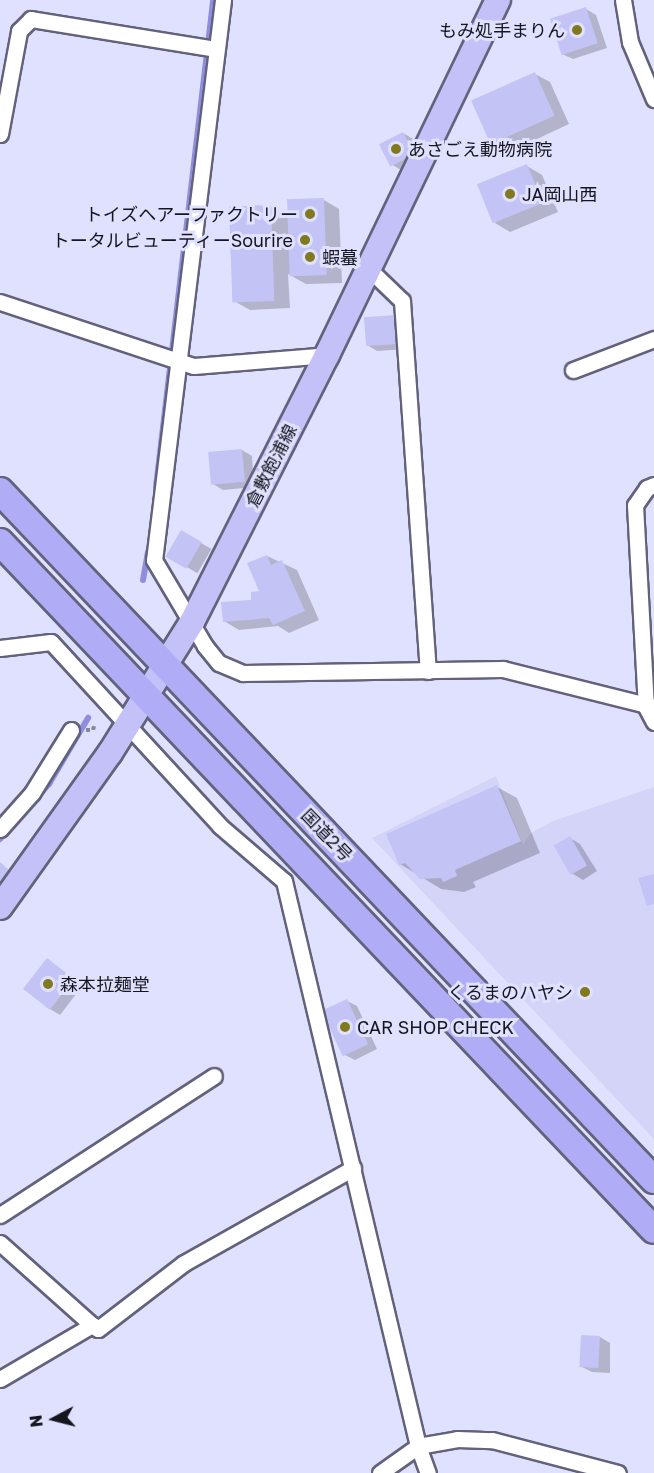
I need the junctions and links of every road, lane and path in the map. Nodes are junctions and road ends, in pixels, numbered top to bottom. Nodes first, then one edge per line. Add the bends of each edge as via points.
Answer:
1 (223, 0) edge
2 (498, 0) edge
3 (623, 0) edge
4 (210, 48) junction
5 (654, 99) edge
6 (0, 134) edge
7 (368, 268) junction
8 (0, 302) edge
9 (654, 339) edge
10 (327, 355) junction
11 (172, 359) junction
12 (573, 370) dead end
13 (654, 485) edge
14 (0, 490) edge
15 (0, 542) edge
16 (192, 622) junction
17 (0, 648) edge
18 (165, 665) junction
19 (428, 671) junction
20 (146, 696) junction
21 (650, 707) edge
22 (654, 722) edge
23 (128, 725) junction
24 (94, 726) dead end
25 (89, 729) dead end
26 (71, 730) dead end
27 (0, 829) edge
28 (0, 907) edge
29 (214, 1076) dead end
30 (353, 1168) junction
31 (654, 1180) edge
32 (0, 1215) edge
33 (654, 1230) edge
34 (0, 1243) edge
35 (92, 1325) junction
36 (0, 1379) edge
37 (418, 1446) junction
38 (380, 1473) edge
39 (428, 1473) edge
40 (618, 1473) edge

1 - 4 street
2 - 7 main road, 倉敷飽浦線
3 - 5 street via 630,42
4 - 6 street via 31,19 19,31
4 - 11 street
7 - 10 main road, 倉敷飽浦線
7 - 19 street via 402,301
8 - 11 street
9 - 12 street
10 - 11 street via 194,366
10 - 16 main road, 倉敷飽浦線
11 - 16 street via 154,560
13 - 21 street via 647,488 635,505
14 - 18 highway, 国道2号
15 - 20 highway, 国道2号
16 - 18 main road, 倉敷飽浦線
16 - 19 street via 205,646 232,671
17 - 23 street via 51,642
18 - 20 main road, 倉敷飽浦線
18 - 31 highway, 国道2号
19 - 21 street via 503,669
20 - 23 main road, 倉敷飽浦線
20 - 33 highway, 国道2号
21 - 22 street
23 - 28 main road, 倉敷飽浦線
23 - 30 street via 220,826 284,881
24 - 25 path
26 - 27 street via 32,794
29 - 32 street
30 - 35 street via 184,1263 98,1329
30 - 37 street
34 - 35 street
35 - 36 street
37 - 38 street
37 - 39 street
37 - 40 street via 457,1439 492,1440

